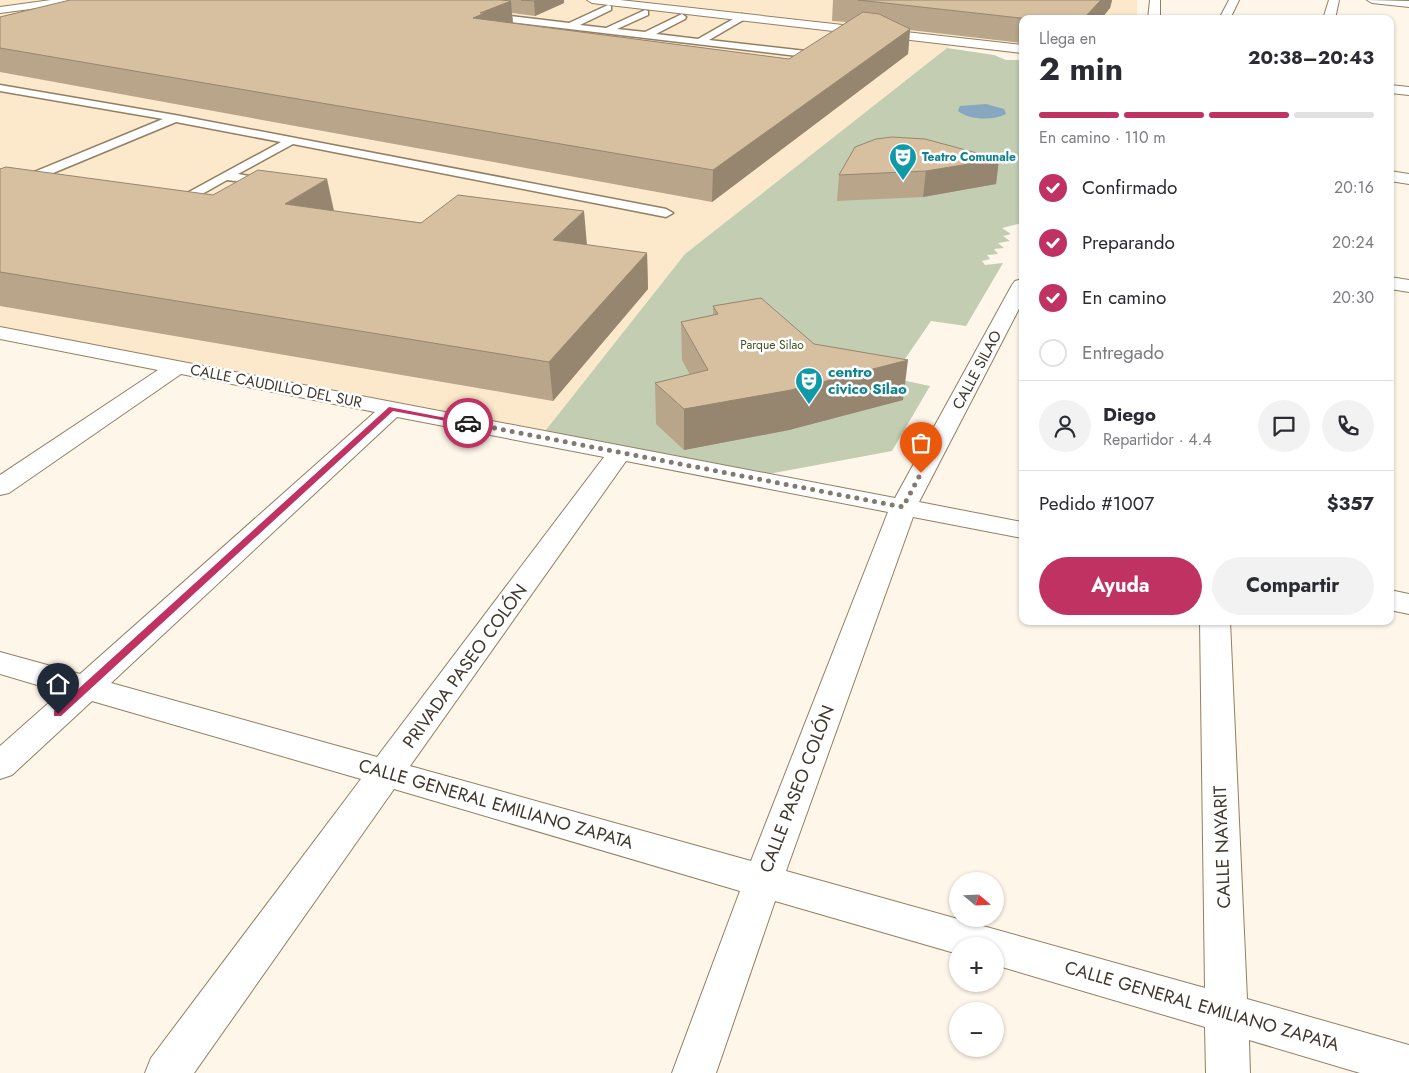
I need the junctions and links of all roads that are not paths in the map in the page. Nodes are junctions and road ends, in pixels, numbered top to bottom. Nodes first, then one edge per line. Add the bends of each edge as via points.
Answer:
1 (75, 0) edge
2 (592, 0) edge
3 (1155, 0) edge
4 (1234, 0) edge
5 (1334, 0) edge
6 (1372, 0) edge
7 (1409, 4) edge
8 (608, 8) dead end
9 (0, 10) edge
10 (645, 13) dead end
11 (470, 14) edge
12 (1154, 15) edge
13 (1226, 15) edge
14 (1330, 15) edge
15 (682, 17) dead end
16 (742, 17) junction
17 (568, 27) junction
18 (606, 31) junction
19 (645, 36) junction
20 (592, 38) edge
21 (699, 42) junction
22 (629, 44) edge
23 (1019, 49) edge
24 (806, 54) edge
25 (0, 88) edge
26 (1394, 89) edge
27 (1409, 91) edge
28 (174, 118) junction
29 (291, 141) junction
30 (225, 176) junction
31 (1394, 177) edge
32 (1409, 179) edge
33 (0, 191) edge
34 (253, 195) edge
35 (206, 204) edge
36 (666, 213) dead end
37 (1394, 284) edge
38 (1409, 286) edge
39 (1019, 291) edge
40 (0, 333) edge
41 (177, 367) junction
42 (392, 409) junction
43 (620, 452) junction
44 (0, 487) edge
45 (903, 507) junction
46 (1019, 529) edge
47 (1394, 601) edge
48 (1409, 604) edge
49 (1215, 625) edge
50 (0, 663) edge
51 (86, 688) junction
52 (0, 766) edge
53 (387, 773) junction
54 (763, 881) junction
55 (958, 937) edge
56 (1004, 950) edge
57 (1228, 1014) junction
58 (1409, 1066) edge
59 (167, 1073) edge
60 (694, 1073) edge
61 (1228, 1073) edge

1 - 9 street
2 - 16 street
3 - 12 street
4 - 13 street
5 - 14 street
6 - 7 street
8 - 17 lane
10 - 18 lane
11 - 17 lane
15 - 19 lane
16 - 21 lane
16 - 23 street
17 - 18 lane
18 - 19 lane
18 - 20 lane
19 - 21 lane
19 - 22 lane
21 - 24 lane
25 - 28 lane
26 - 27 street
28 - 29 lane
28 - 33 lane
29 - 30 lane
29 - 36 lane
30 - 34 lane via 269,183
30 - 35 lane via 183,199
31 - 32 street
37 - 38 street
39 - 45 street, CALLE SILAO
40 - 41 street, CALLE CAUDILLO DEL SUR
41 - 42 street, CALLE CAUDILLO DEL SUR
41 - 44 street
42 - 43 street, CALLE CAUDILLO DEL SUR
42 - 51 street
43 - 45 street, CALLE CAUDILLO DEL SUR
43 - 53 street, PRIVADA PASEO COLÓN
45 - 46 street, CALLE CAUDILLO DEL SUR
45 - 54 street, CALLE PASEO COLÓN
47 - 48 street
49 - 57 street, CALLE NAYARIT
50 - 51 street, CALLE GENERAL EMILIANO ZAPATA
51 - 52 street
51 - 53 street, CALLE GENERAL EMILIANO ZAPATA
53 - 54 street, CALLE GENERAL EMILIANO ZAPATA
53 - 59 street, PRIVADA PASEO COLÓN
54 - 55 street, CALLE GENERAL EMILIANO ZAPATA
54 - 60 street, CALLE PASEO COLÓN
56 - 57 street, CALLE GENERAL EMILIANO ZAPATA
57 - 58 street, CALLE GENERAL EMILIANO ZAPATA
57 - 61 street, CALLE NAYARIT

